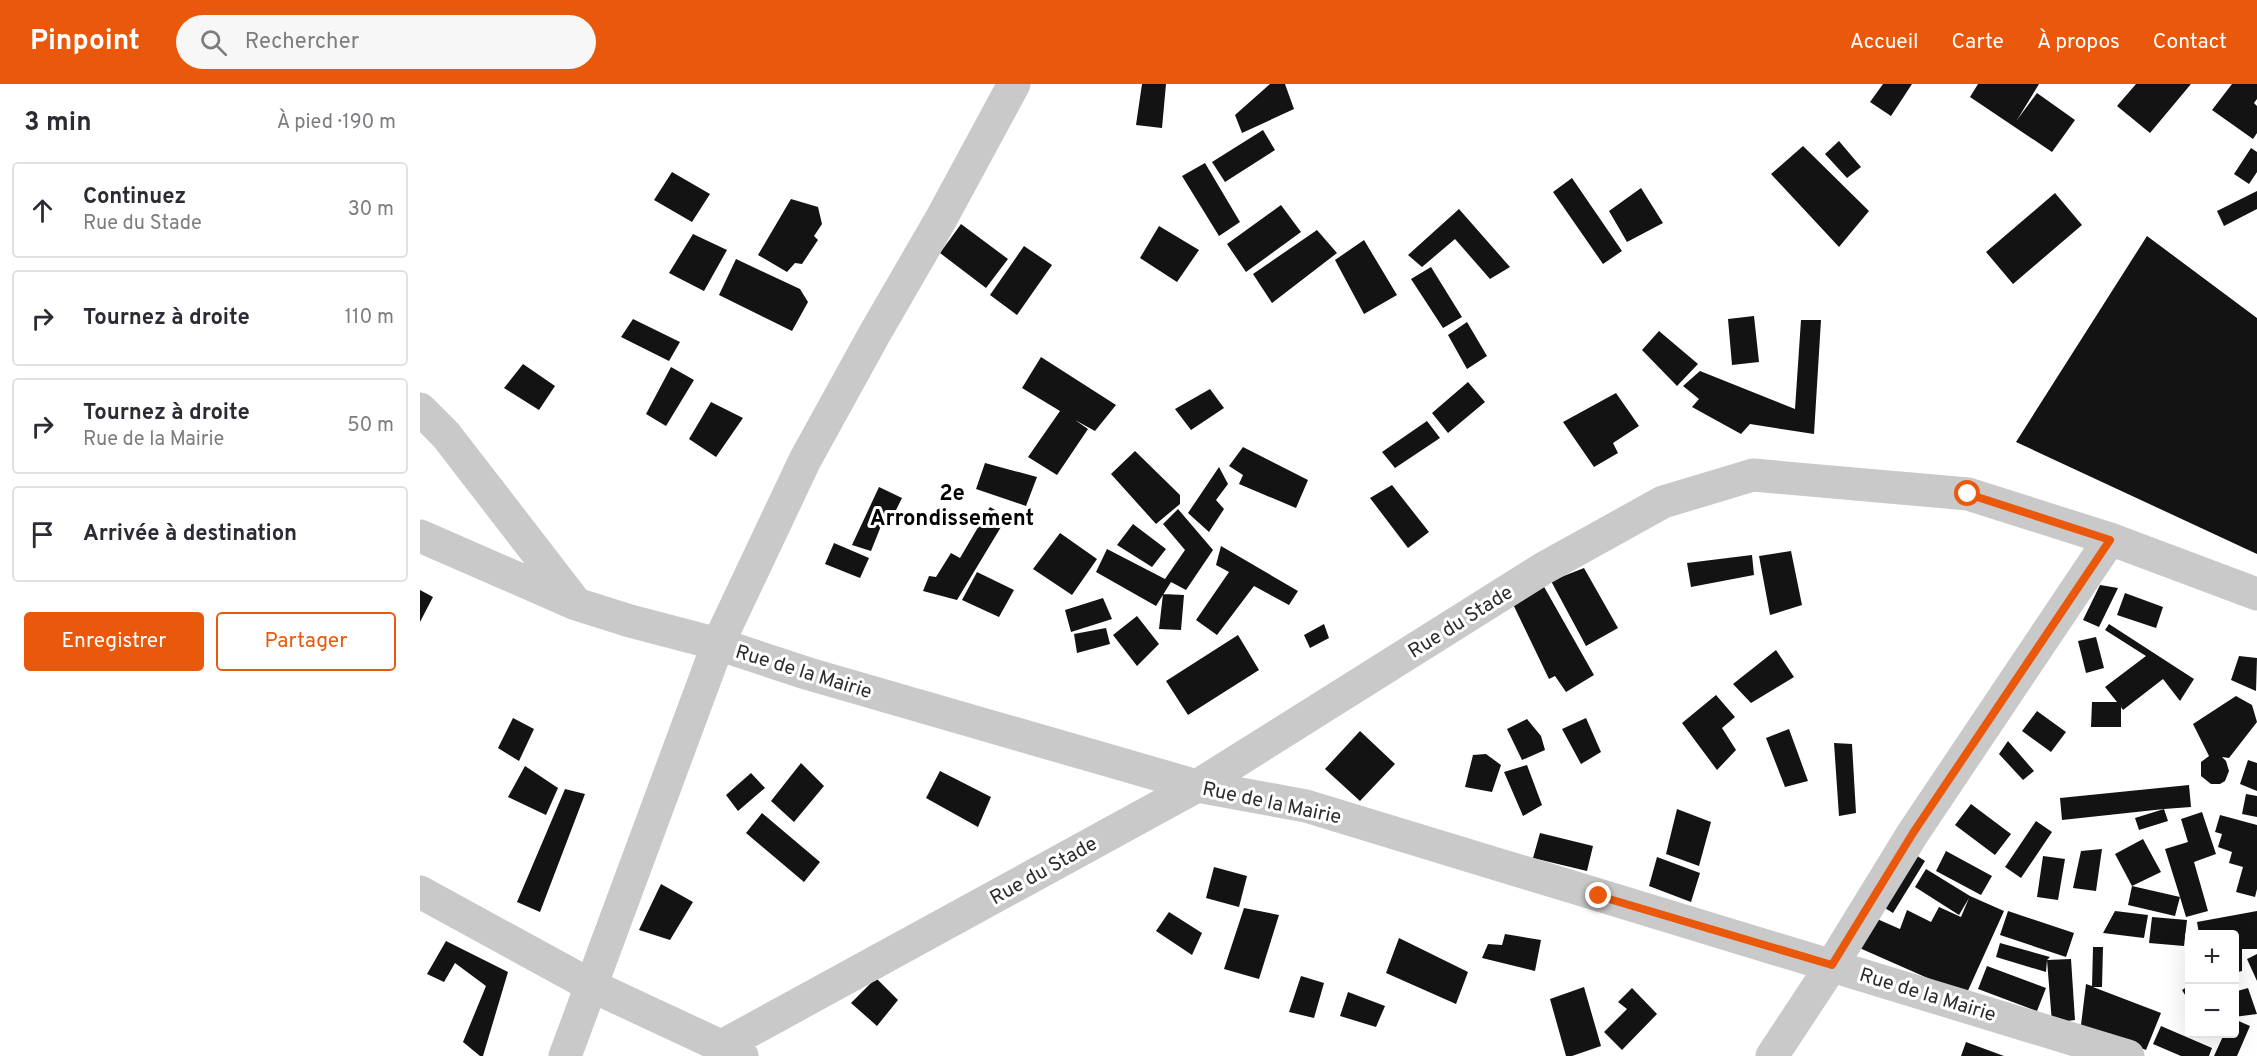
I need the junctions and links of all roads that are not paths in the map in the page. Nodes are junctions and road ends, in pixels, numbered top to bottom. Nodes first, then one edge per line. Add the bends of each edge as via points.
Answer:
1 (1014, 84) edge
2 (420, 409) edge
3 (420, 536) edge
4 (2110, 540) junction
5 (2257, 594) edge
6 (576, 604) junction
7 (718, 644) junction
8 (1197, 786) junction
9 (420, 892) edge
10 (1832, 965) junction
11 (592, 986) junction
12 (732, 1051) edge
13 (565, 1056) edge
14 (1772, 1056) edge
15 (2128, 1056) edge

1 - 7 street via 805,460
2 - 6 street via 446,435
3 - 6 street, Rue de la Mairie
4 - 5 street, Rue du Stade
4 - 8 street, Rue du Stade via 1968,494 1753,475 1663,502 1544,568
4 - 10 street via 1913,833
6 - 7 street, Rue de la Mairie
7 - 8 street, Rue de la Mairie
7 - 11 street
8 - 10 street, Rue de la Mairie via 1306,806
8 - 12 street, Rue du Stade
9 - 11 street
10 - 14 street
10 - 15 street, Rue de la Mairie
11 - 12 street
11 - 13 street

